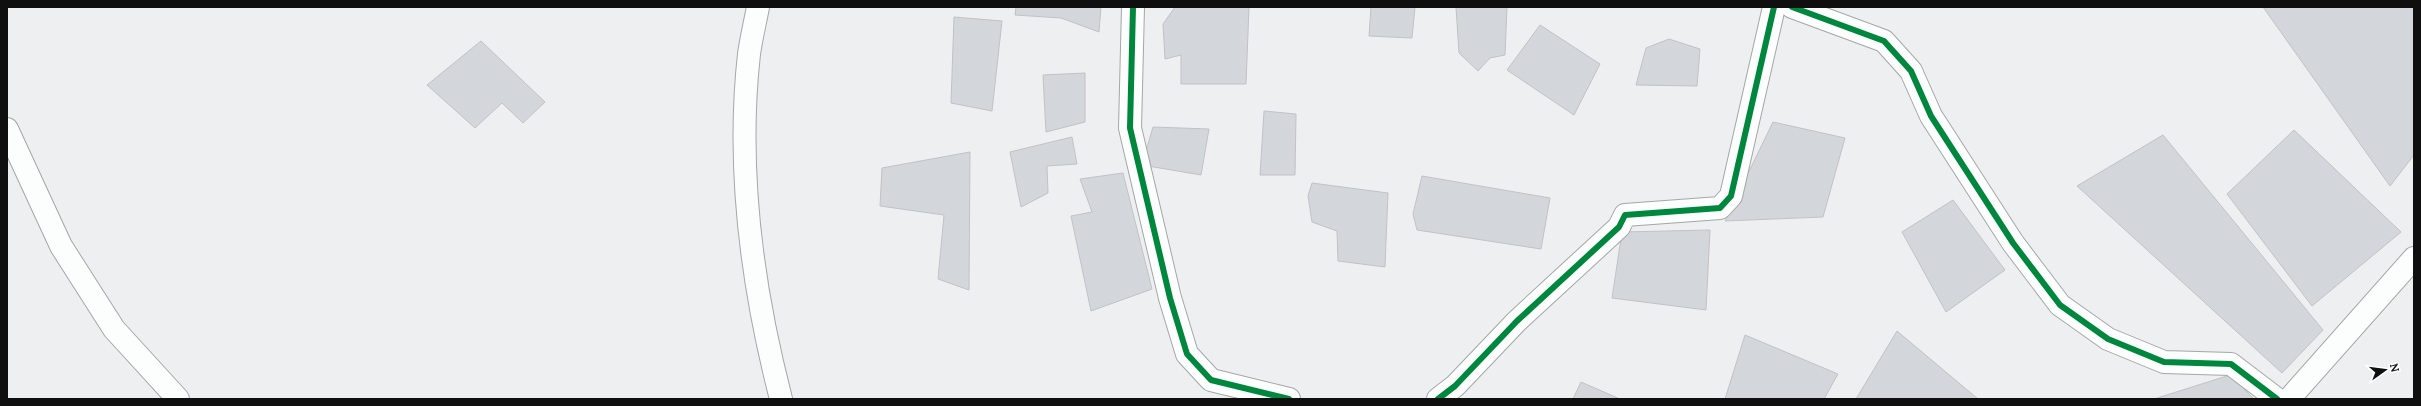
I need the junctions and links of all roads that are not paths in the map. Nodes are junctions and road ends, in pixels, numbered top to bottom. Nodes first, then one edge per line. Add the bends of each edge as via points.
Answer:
1 (758, 7) edge
2 (1133, 7) edge
3 (1774, 7) edge
4 (1792, 7) edge
5 (7, 129) edge
6 (2414, 258) edge
7 (178, 399) edge
8 (781, 399) edge
9 (1289, 399) edge
10 (1438, 399) edge
11 (2277, 399) edge
12 (2288, 399) edge

1 - 8 street via 749,54 745,145 749,234 765,336
2 - 9 street via 1130,128 1170,298 1187,354 1211,380
3 - 10 street via 1731,196 1720,208 1624,215 1619,227 1517,321 1455,386
4 - 11 street via 1884,41 1911,71 1931,116 2013,243 2060,305 2108,340 2164,362 2231,364
5 - 7 street via 61,246 114,329
6 - 12 street

